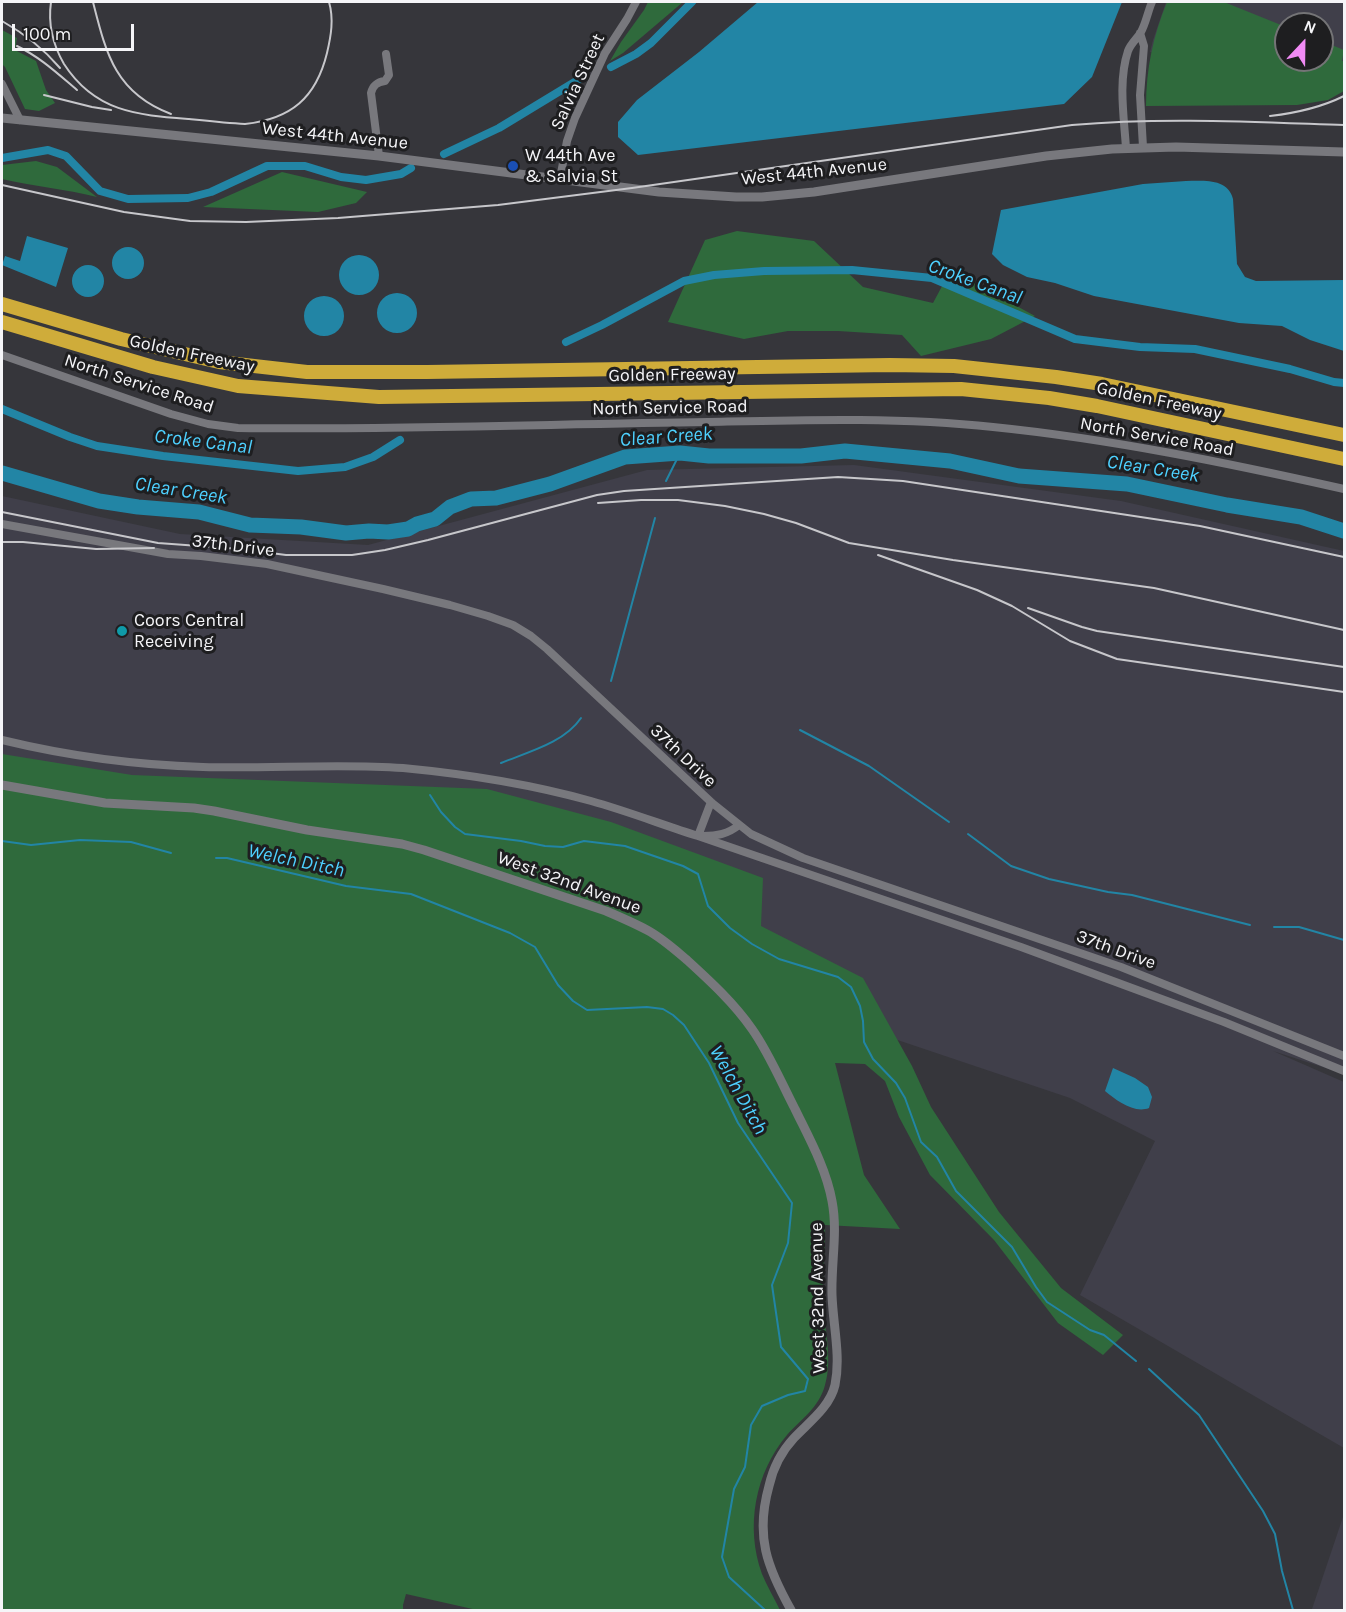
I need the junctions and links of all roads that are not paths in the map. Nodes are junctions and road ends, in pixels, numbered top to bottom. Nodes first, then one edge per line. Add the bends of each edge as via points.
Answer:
1 (636, 2) edge
2 (1152, 2) edge
3 (1140, 33) junction
4 (386, 54) dead end
5 (2, 84) edge
6 (2, 118) edge
7 (20, 120) junction
8 (1143, 147) junction
9 (1126, 148) junction
10 (1344, 152) edge
11 (379, 156) junction
12 (560, 179) junction
13 (2, 304) edge
14 (2, 322) edge
15 (2, 355) edge
16 (1344, 435) edge
17 (1344, 459) edge
18 (1344, 489) edge
19 (2, 524) edge
20 (2, 740) edge
21 (2, 785) edge
22 (711, 802) junction
23 (739, 825) junction
24 (698, 836) junction
25 (1344, 1056) edge
26 (1344, 1071) edge
27 (791, 1611) edge

1 - 12 street, Salvia Street via 604,52 575,118
2 - 3 street
3 - 8 street via 1144,46 1140,95
3 - 9 street via 1130,45 1125,63
4 - 11 street via 389,75 373,86 371,93
5 - 7 street
6 - 7 street, West 44th Avenue
7 - 11 street, West 44th Avenue
8 - 9 street, West 44th Avenue
8 - 10 street, West 44th Avenue
9 - 12 street, West 44th Avenue via 762,197 666,192
11 - 12 street, West 44th Avenue
13 - 16 highway, Golden Freeway via 121,339 219,362 307,372 954,366 1102,384
14 - 17 highway, Golden Freeway via 153,367 238,386 379,397 961,389 1097,406
15 - 18 street, North Service Road via 171,414 238,428 820,420 960,425 1116,443
19 - 22 street, 37th Drive via 168,554 267,564 450,605 505,622 547,649
20 - 24 street via 127,763 401,768 459,774 592,801
21 - 27 street, West 32nd Avenue via 105,803 214,811 424,850 629,921 666,943 727,998 765,1048 813,1145 832,1199 835,1221 834,1389 778,1458 763,1518 762,1535 771,1569
22 - 23 street, 37th Drive
22 - 24 street
23 - 24 street via 719,836
23 - 25 street, 37th Drive via 803,858 1121,967
24 - 26 street via 1031,951

